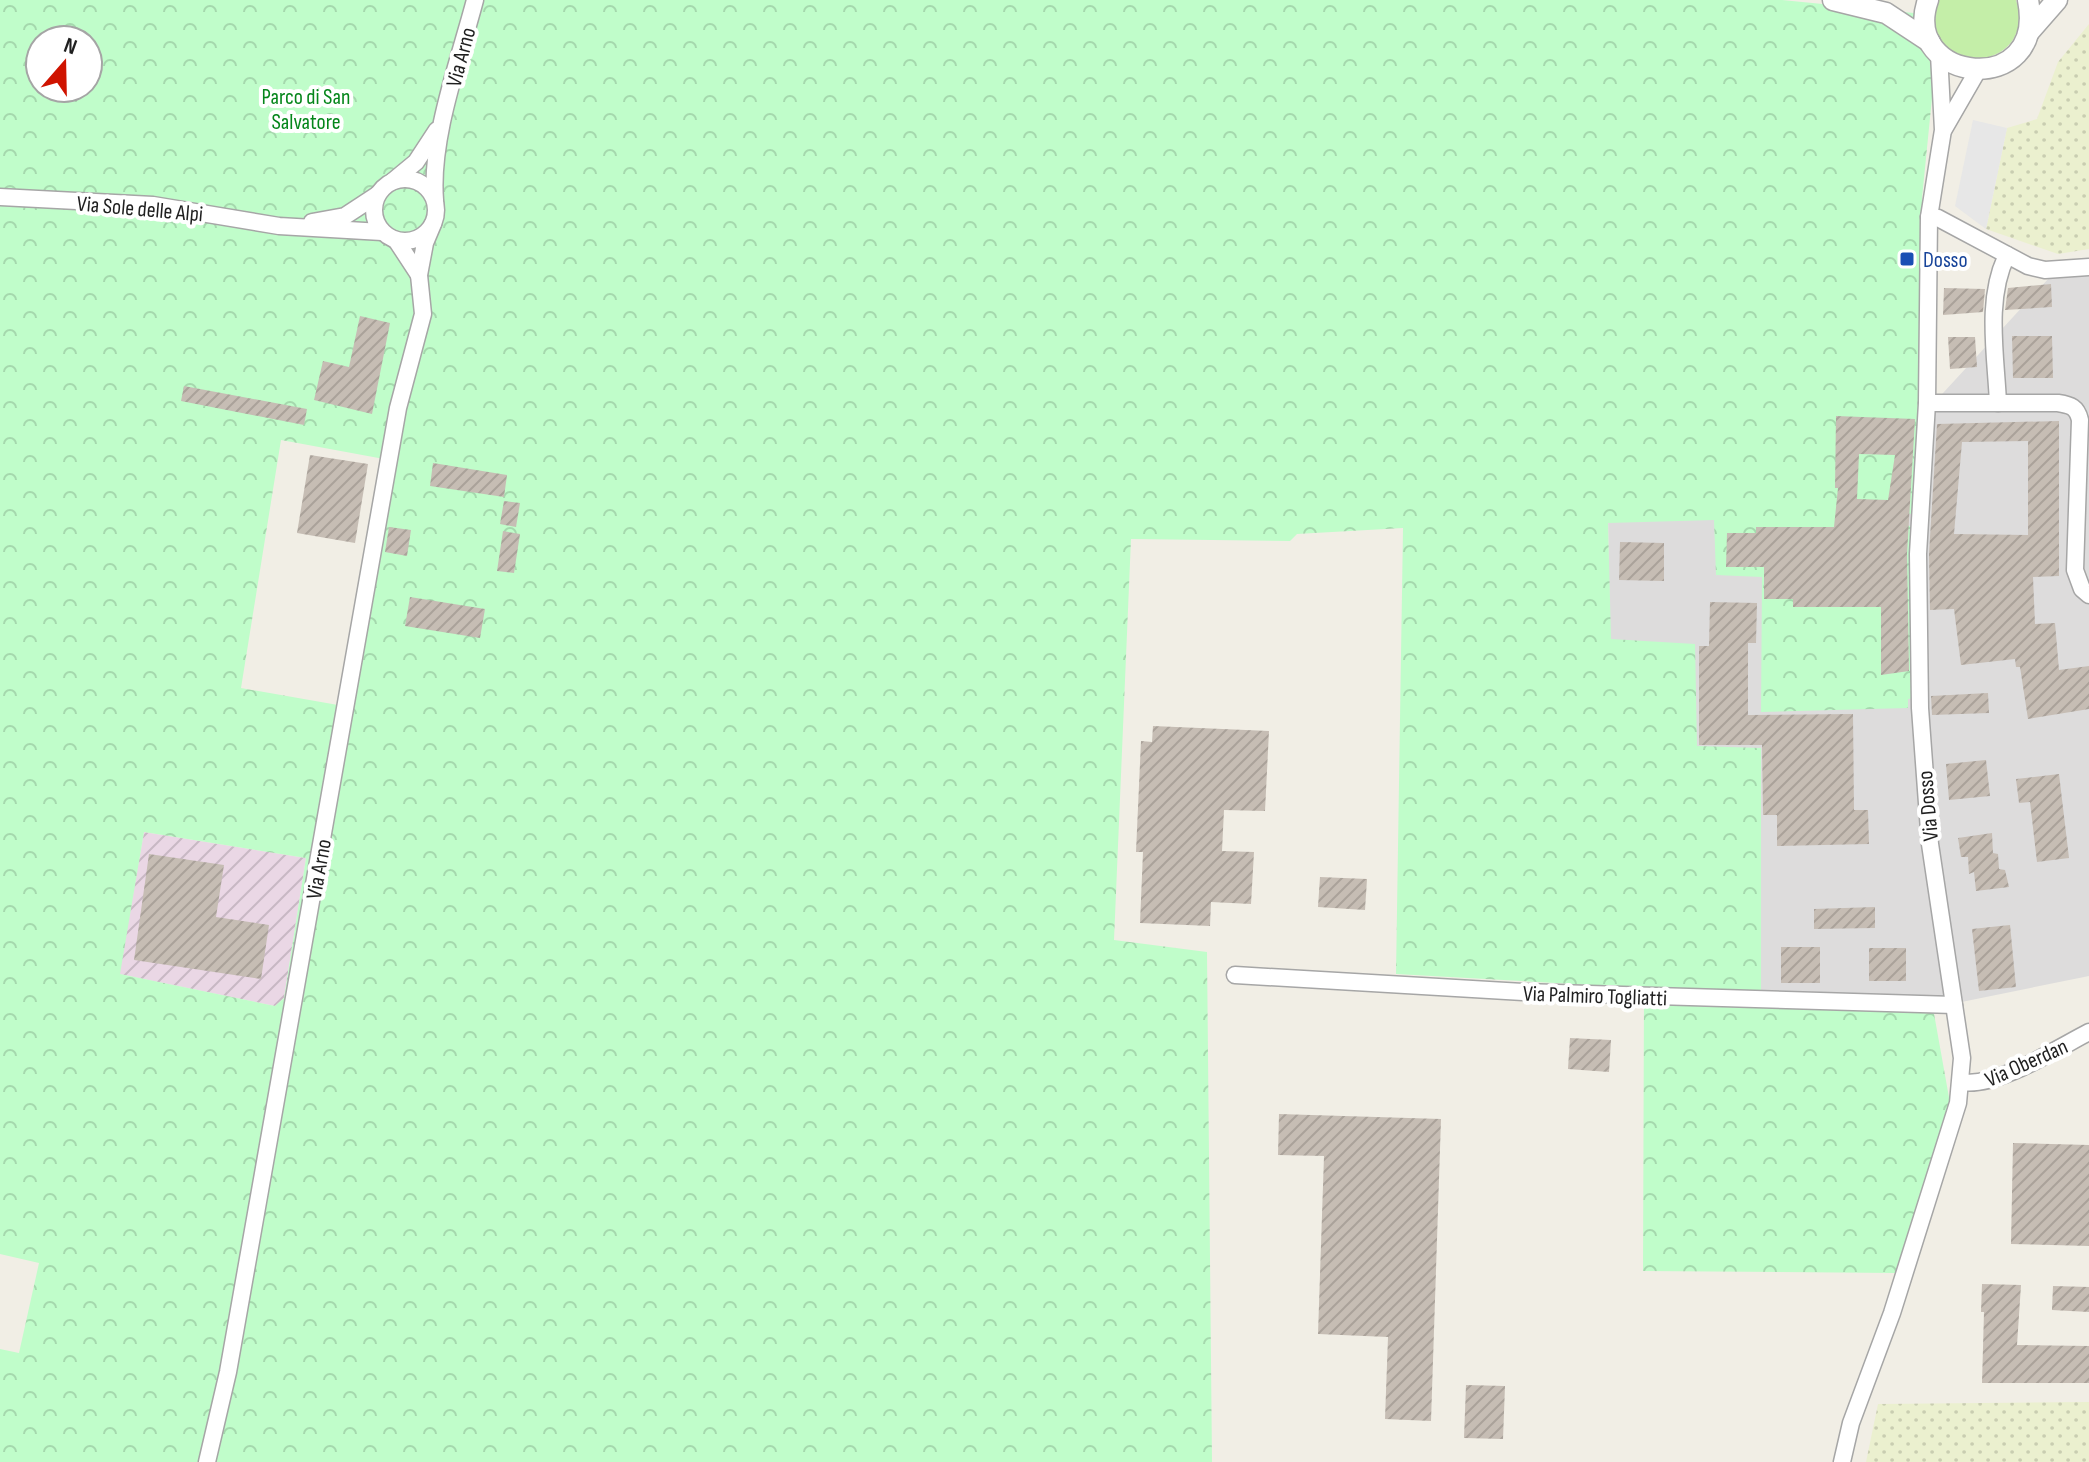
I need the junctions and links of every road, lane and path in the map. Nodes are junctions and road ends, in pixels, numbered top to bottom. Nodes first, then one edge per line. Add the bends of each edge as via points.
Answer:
1 (475, 0) edge
2 (1843, 0) edge
3 (1928, 0) edge
4 (2028, 0) edge
5 (2057, 0) edge
6 (2029, 32) junction
7 (1935, 48) junction
8 (1978, 70) junction
9 (445, 114) junction
10 (1943, 130) junction
11 (393, 181) junction
12 (377, 195) junction
13 (0, 197) edge
14 (435, 200) junction
15 (1929, 217) junction
16 (433, 224) junction
17 (279, 226) junction
18 (389, 236) junction
19 (2007, 255) junction
20 (2089, 267) edge
21 (419, 275) junction
22 (1927, 403) junction
23 (1998, 403) junction
24 (2089, 595) edge
25 (1235, 975) dead end
26 (1954, 1005) junction
27 (2089, 1032) edge
28 (1962, 1082) junction
29 (207, 1462) edge
30 (1842, 1462) edge

1 - 9 street, Via Arno
2 - 7 street via 1886,13
3 - 7 street via 1925,25
4 - 6 street
5 - 6 street
6 - 8 street via 2015,55
7 - 8 street via 1951,63
7 - 10 street, Via Dosso
8 - 10 street, Via Dosso
9 - 11 street, Via Arno via 416,162
9 - 14 street, Via Arno via 434,167
10 - 15 street, Via Dosso
11 - 12 street
11 - 14 street via 418,181
12 - 17 street via 345,216
12 - 18 street via 374,214
13 - 17 street, Via Sole delle Alpi via 153,205
14 - 16 street
15 - 19 street
15 - 22 street, Via Dosso
16 - 18 street via 417,239
16 - 21 street, Via Arno
17 - 18 street
18 - 21 street, Via Arno
19 - 20 street via 2045,270
19 - 23 street via 1995,299
21 - 29 street, Via Arno via 423,314 398,408 228,1372
22 - 23 street
22 - 26 street, Via Dosso via 1918,554 1920,708 1930,844
23 - 24 street via 2058,403 2078,411 2075,570
25 - 26 street, Via Palmiro Togliatti via 1523,992
26 - 28 street, Via Dosso
27 - 28 street, Via Oberdan via 1994,1080
28 - 30 street, Via Dosso

